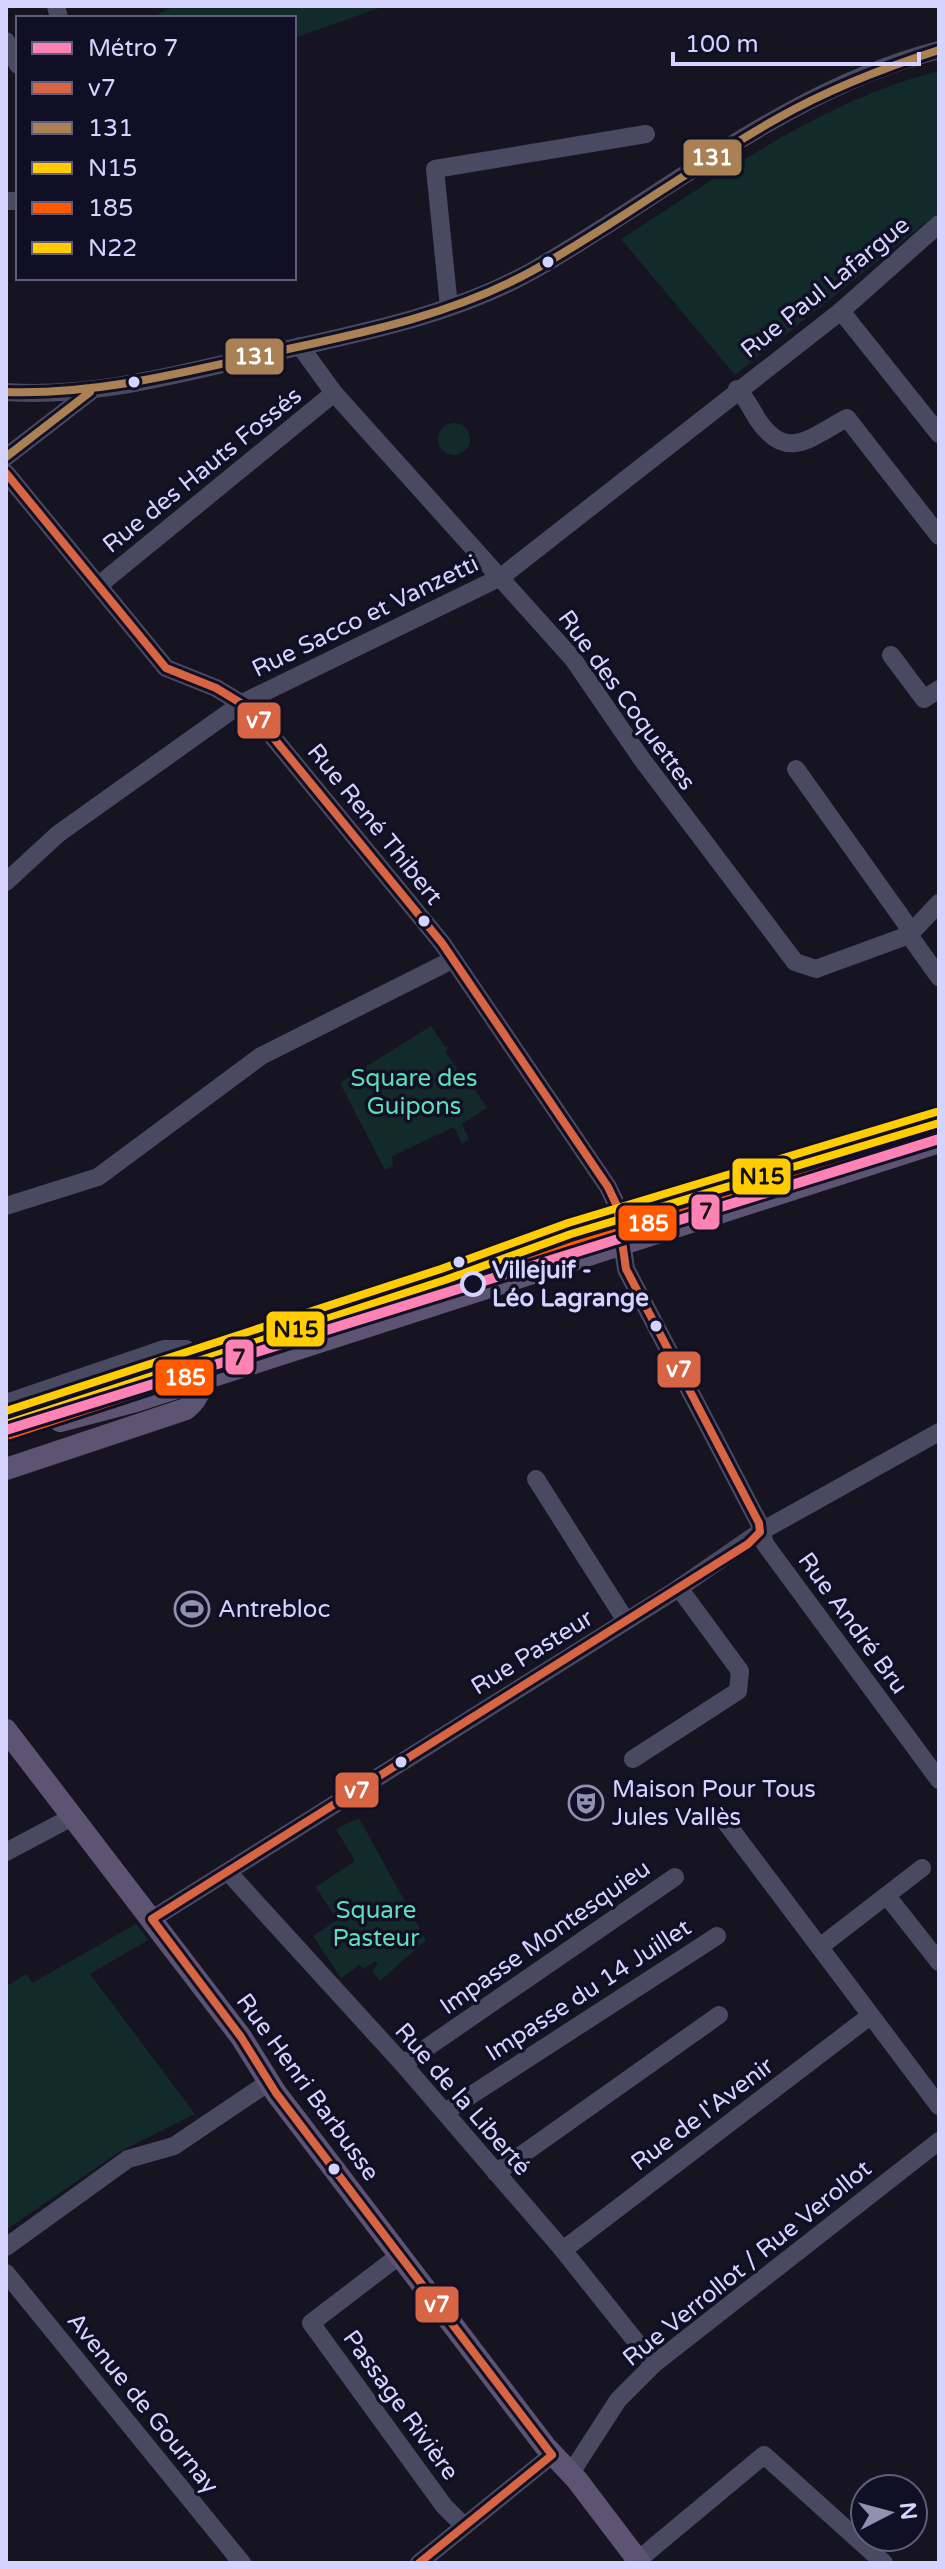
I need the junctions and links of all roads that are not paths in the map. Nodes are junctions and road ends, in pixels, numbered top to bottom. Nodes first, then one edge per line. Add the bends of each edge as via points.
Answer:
1 (6, 41) edge
2 (939, 50) edge
3 (16, 61) edge
4 (646, 134) dead end
5 (939, 224) edge
6 (449, 307) junction
7 (841, 311) junction
8 (300, 346) junction
9 (739, 388) junction
10 (6, 392) edge
11 (90, 392) junction
12 (334, 393) junction
13 (939, 434) edge
14 (6, 457) edge
15 (6, 473) edge
16 (939, 536) edge
17 (501, 577) junction
18 (99, 585) junction
19 (891, 655) dead end
20 (939, 689) edge
21 (242, 703) junction
22 (796, 769) dead end
23 (6, 882) edge
24 (939, 903) edge
25 (910, 934) junction
26 (452, 960) junction
27 (939, 977) edge
28 (939, 1123) edge
29 (939, 1142) edge
30 (6, 1206) edge
31 (621, 1221) junction
32 (621, 1246) junction
33 (198, 1370) junction
34 (6, 1403) edge
35 (6, 1424) edge
36 (939, 1432) edge
37 (6, 1438) edge
38 (6, 1469) edge
39 (536, 1479) dead end
40 (760, 1532) junction
41 (679, 1588) junction
42 (626, 1621) junction
43 (6, 1730) edge
44 (633, 1759) dead end
45 (939, 1780) edge
46 (72, 1817) junction
47 (724, 1820) dead end
48 (6, 1852) edge
49 (922, 1868) dead end
50 (228, 1872) junction
51 (675, 1877) dead end
52 (887, 1896) junction
53 (152, 1919) junction
54 (717, 1936) dead end
55 (821, 1946) junction
56 (939, 1962) edge
57 (719, 2015) dead end
58 (870, 2016) junction
59 (403, 2064) junction
60 (269, 2082) junction
61 (939, 2106) edge
62 (445, 2112) junction
63 (939, 2141) edge
64 (496, 2173) junction
65 (6, 2247) edge
66 (563, 2250) junction
67 (400, 2255) junction
68 (6, 2273) edge
69 (654, 2364) junction
70 (552, 2455) junction
71 (571, 2473) junction
72 (464, 2526) junction
73 (643, 2558) edge
74 (242, 2563) edge
75 (419, 2563) edge
76 (884, 2563) edge

1 - 3 street
2 - 6 street via 892,64 773,121 531,272
4 - 6 street via 435,169
5 - 7 street, Rue Paul Lafargue
6 - 8 street
7 - 9 street, Rue Paul Lafargue
7 - 13 street
8 - 11 street
8 - 12 street, Rue des Coquettes
9 - 16 street via 769,437 783,444 798,444 847,418
9 - 17 street, Rue Sacco et Vanzetti
10 - 11 street
11 - 14 street
12 - 17 street, Rue des Coquettes
12 - 18 street, Rue des Hauts Fossés
15 - 18 street, Rue René Thibert
17 - 21 street, Rue Sacco et Vanzetti
17 - 25 street, Rue des Coquettes via 573,659 795,962 816,969
18 - 21 street, Rue René Thibert via 166,668
19 - 20 street via 924,699
21 - 23 street, Rue Sacco et Vanzetti via 58,834
21 - 26 street, Rue René Thibert
22 - 25 street
24 - 25 street
25 - 27 street
26 - 30 street via 261,1056 98,1177
26 - 31 street, Rue René Thibert via 608,1187
28 - 31 main road
29 - 32 main road
31 - 32 street, Rue André Bru
31 - 33 main road via 507,1255
32 - 33 main road
32 - 40 street, Rue André Bru via 626,1269
33 - 34 street via 186,1349 164,1349
33 - 35 main road
33 - 37 main road
33 - 38 main road via 196,1401 186,1409
36 - 40 street, Rue Pasteur
39 - 42 street
40 - 41 street, Rue Pasteur
40 - 45 street, Rue André Bru
41 - 42 street, Rue Pasteur
41 - 44 street via 740,1671 738,1691
42 - 50 street, Rue Pasteur
43 - 46 main road, Rue Henri Barbusse
46 - 48 street
46 - 53 main road, Rue Henri Barbusse
47 - 55 street
49 - 52 street
50 - 53 street, Rue Pasteur
50 - 59 street, Rue de la Liberté
51 - 59 street, Impasse Montesquieu
52 - 55 street
52 - 56 street
53 - 60 main road, Rue Henri Barbusse
54 - 62 street, Impasse du 14 Juillet
55 - 58 street
57 - 64 street
58 - 61 street
58 - 66 street, Rue de l'Avenir
59 - 62 street, Rue de la Liberté
60 - 65 street via 174,2146 128,2159
60 - 67 main road, Rue Henri Barbusse
62 - 64 street, Rue de la Liberté
63 - 69 street, Rue Verrollot / Rue Verollot
64 - 66 street, Rue de la Liberté
66 - 69 street, Rue de la Liberté
67 - 70 main road, Rue Henri Barbusse
67 - 72 street, Passage Rivière via 311,2323
68 - 74 street, Avenue de Gournay
69 - 71 street, Rue Verrollot / Rue Verollot via 618,2400
70 - 71 main road, Rue Henri Barbusse
70 - 72 street
71 - 73 main road, Rue Henri Barbusse
72 - 75 street
73 - 76 street via 764,2455

